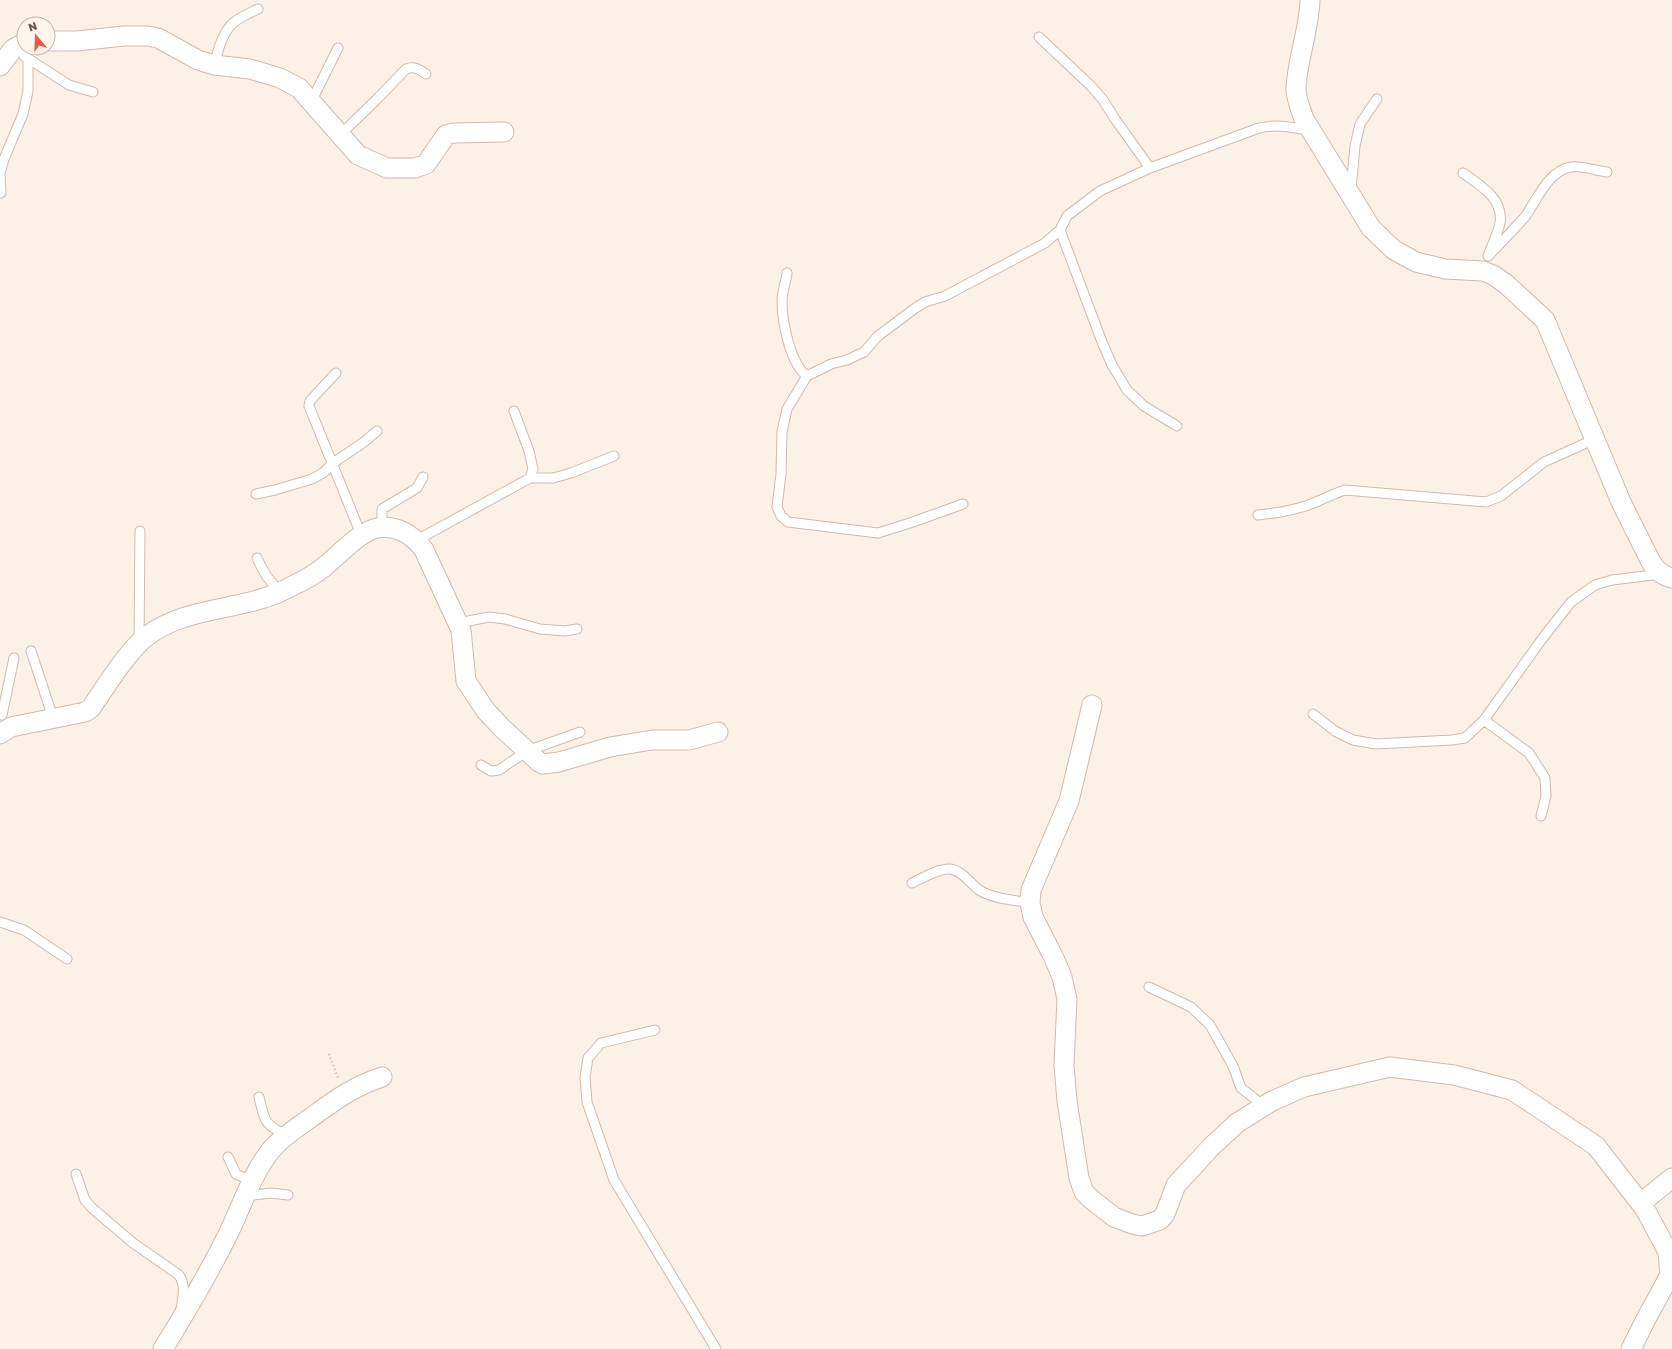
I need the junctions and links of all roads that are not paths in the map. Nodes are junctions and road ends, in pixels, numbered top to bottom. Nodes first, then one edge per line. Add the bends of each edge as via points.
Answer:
1 (1310, 0) edge
2 (258, 9) dead end
3 (1039, 37) dead end
4 (56, 41) edge
5 (338, 48) dead end
6 (16, 54) edge
7 (23, 56) edge
8 (30, 56) edge
9 (214, 65) junction
10 (0, 66) edge
11 (426, 74) dead end
12 (93, 92) dead end
13 (1377, 99) dead end
14 (311, 102) junction
15 (1312, 131) junction
16 (504, 132) dead end
17 (340, 135) junction
18 (1150, 168) junction
19 (1607, 172) dead end
20 (1463, 173) dead end
21 (1, 192) edge
22 (1350, 193) junction
23 (1060, 230) junction
24 (1485, 264) junction
25 (788, 273) dead end
26 (336, 373) dead end
27 (807, 376) junction
28 (514, 411) dead end
29 (1177, 426) dead end
30 (377, 431) dead end
31 (1595, 439) junction
32 (614, 456) dead end
33 (333, 463) junction
34 (423, 477) dead end
35 (530, 478) junction
36 (256, 494) dead end
37 (963, 504) dead end
38 (1258, 515) dead end
39 (382, 528) junction
40 (140, 531) dead end
41 (362, 537) junction
42 (417, 540) junction
43 (257, 558) dead end
44 (1667, 576) edge
45 (282, 592) junction
46 (458, 623) junction
47 (577, 629) dead end
48 (139, 644) junction
49 (31, 651) dead end
50 (14, 658) dead end
51 (1092, 705) dead end
52 (1313, 714) dead end
53 (53, 718) junction
54 (1484, 720) junction
55 (3, 722) edge
56 (580, 732) dead end
57 (718, 732) dead end
58 (527, 751) junction
59 (481, 765) dead end
60 (1541, 816) dead end
61 (912, 884) dead end
62 (1030, 903) junction
63 (0, 922) edge
64 (67, 958) dead end
65 (1149, 987) dead end
66 (655, 1030) dead end
67 (382, 1077) dead end
68 (259, 1097) dead end
69 (1264, 1106) junction
70 (285, 1135) junction
71 (228, 1157) dead end
72 (76, 1174) dead end
73 (1672, 1178) edge
74 (248, 1188) junction
75 (288, 1195) dead end
76 (1641, 1203) junction
77 (179, 1322) junction
78 (163, 1349) edge
79 (716, 1349) edge
80 (1631, 1349) edge

1 - 15 street via 1296,90 1304,119
2 - 9 lane via 230,26 220,43
3 - 18 lane via 1092,87
4 - 9 street via 148,36 158,38 198,60
5 - 14 lane
6 - 10 street
7 - 21 lane via 28,91 23,114 0,172
8 - 12 lane via 69,86
9 - 14 street via 250,69 280,78 299,88
11 - 17 lane via 417,68 406,69
13 - 22 lane via 1360,124
14 - 17 street
15 - 18 lane via 1271,125
15 - 22 street
16 - 17 street via 446,135 426,164 400,169 386,168 358,155
18 - 23 lane via 1100,191 1067,216
19 - 24 lane via 1571,166 1558,172 1545,185 1530,210
20 - 24 lane via 1483,187 1494,199 1500,211 1500,223
22 - 24 street via 1371,228 1394,250 1416,262 1445,269
23 - 27 lane via 1045,243 945,296 914,309 878,336 864,352
23 - 29 lane via 1102,342 1127,390 1144,406
24 - 31 street via 1493,275 1545,320
25 - 27 lane via 782,300 785,330 796,364
26 - 33 lane via 310,401 309,406
27 - 37 lane via 787,409 782,432 777,507 781,516 788,522 878,532
28 - 35 lane via 529,451 533,469
30 - 33 lane
31 - 38 lane via 1544,462 1501,496 1486,502 1345,490 1298,509
31 - 44 street via 1650,562 1656,570
32 - 35 lane via 553,478
33 - 36 lane via 312,479
33 - 41 lane
34 - 39 lane via 417,488 382,509
35 - 42 lane
39 - 41 street via 376,528
39 - 42 street via 398,529
40 - 48 lane
41 - 45 street via 323,568
42 - 46 street
43 - 45 lane via 266,576
44 - 54 lane via 1612,580 1595,585 1571,602
45 - 48 street via 176,620 147,636
46 - 47 lane via 489,617 505,618 540,629
46 - 58 street via 462,634 466,681 486,711
48 - 53 street via 91,708 85,712
49 - 53 lane
50 - 55 lane
51 - 62 street via 1069,801 1031,890
52 - 54 lane via 1335,731 1353,740 1376,744 1465,738
53 - 55 street
54 - 60 lane via 1529,753 1545,778 1546,796
56 - 58 lane
57 - 58 street via 689,740 652,740 610,747 543,764
58 - 59 lane via 499,770 491,771
61 - 62 lane via 949,869 961,873 980,890 990,895
62 - 69 street via 1033,917 1062,977 1067,999 1064,1066 1067,1101 1079,1178 1084,1192 1091,1199 1114,1217 1132,1224 1142,1226 1160,1220 1165,1214 1176,1185 1237,1123
63 - 64 lane via 24,930
65 - 69 lane via 1191,1007 1210,1025 1233,1066 1241,1088
66 - 79 lane via 601,1043 588,1058 587,1102 614,1180
67 - 70 street via 344,1093
68 - 70 lane via 267,1124
69 - 76 street via 1304,1087 1390,1067 1454,1075 1512,1090 1596,1146
70 - 74 street via 271,1150
71 - 74 lane via 236,1174
72 - 77 lane via 86,1200 92,1208 133,1243 179,1275 184,1292
73 - 76 street
74 - 75 lane
74 - 77 street via 206,1277
76 - 80 street via 1668,1252 1670,1275
77 - 78 street

